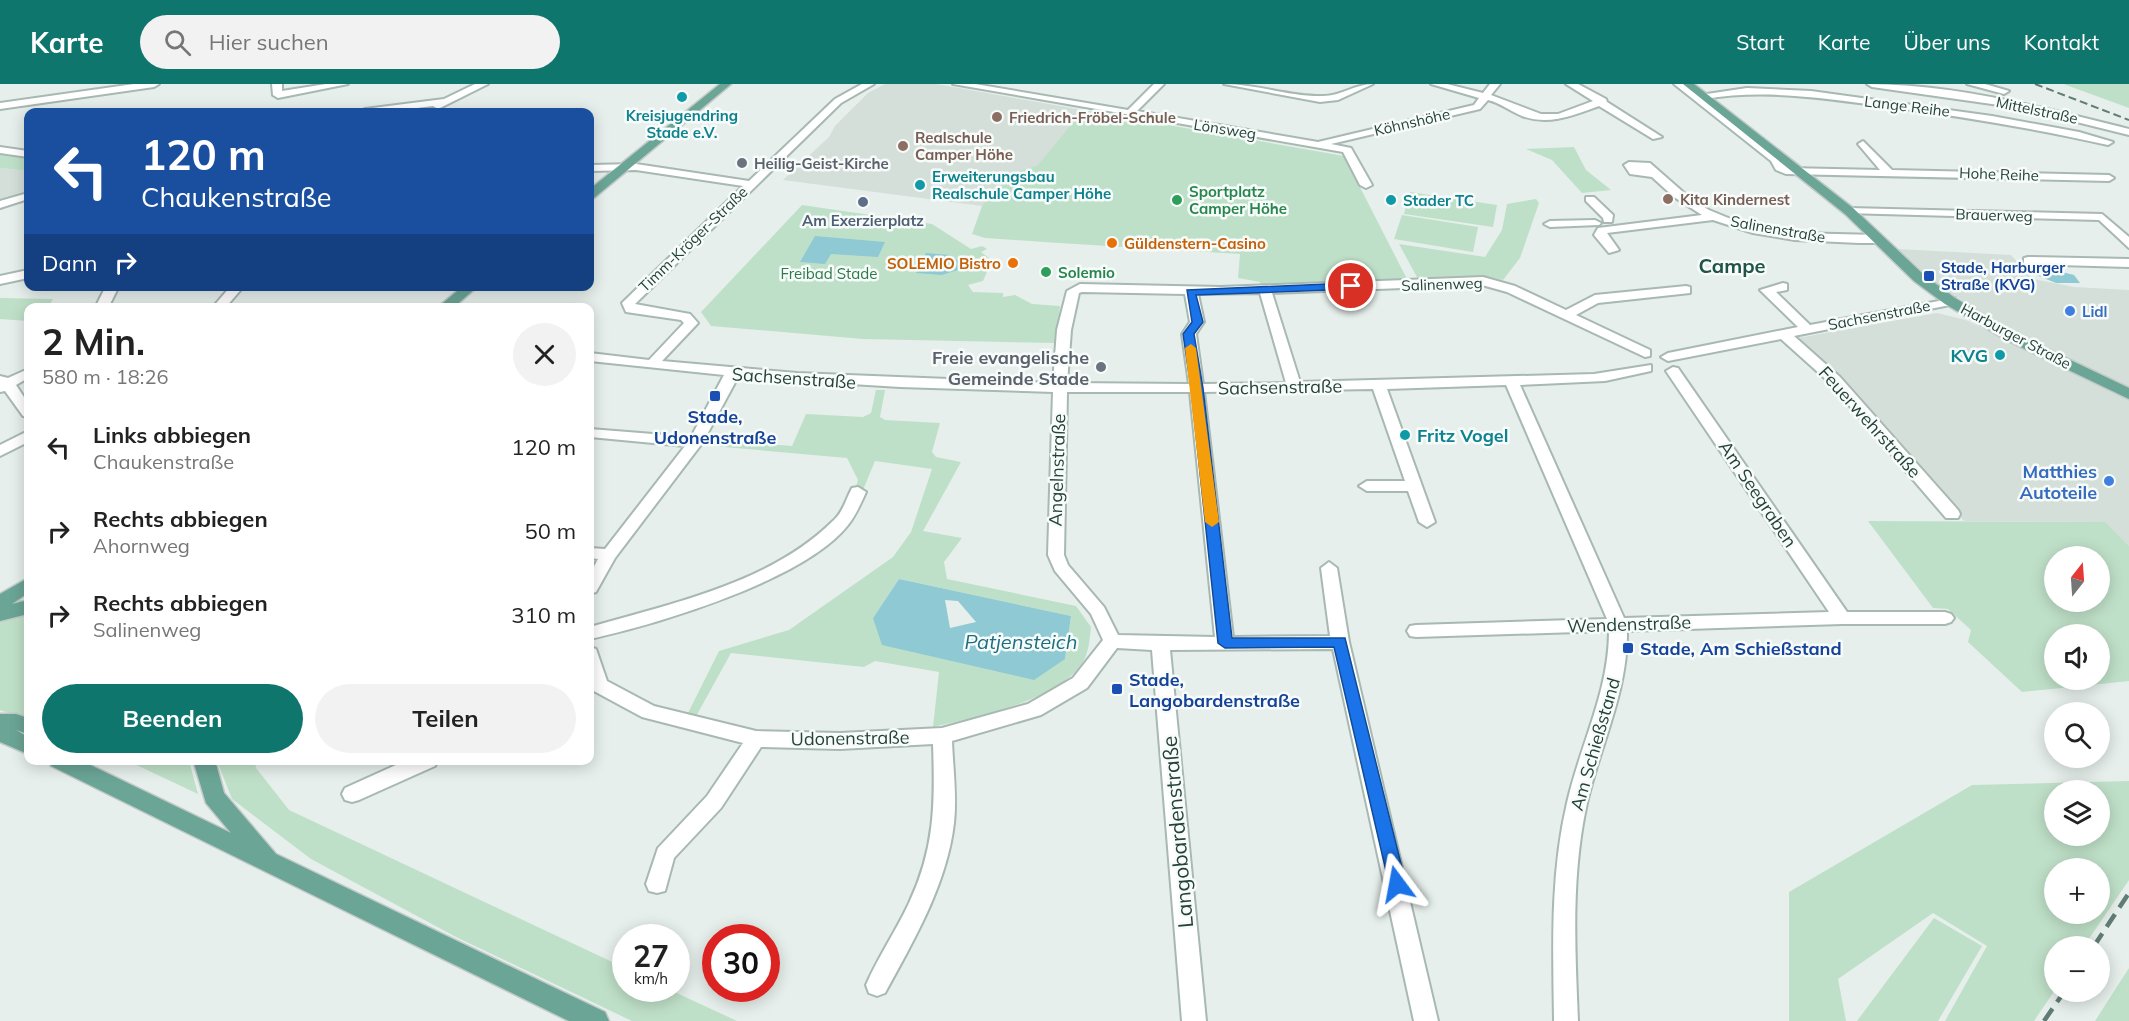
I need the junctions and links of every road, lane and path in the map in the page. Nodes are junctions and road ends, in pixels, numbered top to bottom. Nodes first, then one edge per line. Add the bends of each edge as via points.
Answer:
1 (153, 84) edge
2 (277, 84) edge
3 (343, 84) edge
4 (483, 84) edge
5 (726, 84) edge
6 (869, 84) edge
7 (958, 84) edge
8 (1159, 84) edge
9 (1229, 84) edge
10 (1368, 84) edge
11 (1436, 84) edge
12 (1495, 84) edge
13 (1571, 84) edge
14 (1679, 84) edge
15 (1688, 84) edge
16 (1871, 84) edge
17 (1972, 84) edge
18 (852, 87) edge
19 (1704, 96) junction
20 (2030, 96) dead end
21 (1485, 98) junction
22 (1984, 99) junction
23 (1603, 101) junction
24 (1873, 101) junction
25 (446, 102) junction
26 (0, 106) edge
27 (397, 108) edge
28 (431, 108) edge
29 (1130, 113) junction
30 (1988, 116) junction
31 (2129, 132) edge
32 (1657, 137) dead end
33 (2108, 142) dead end
34 (1319, 144) junction
35 (1863, 144) dead end
36 (0, 150) edge
37 (24, 153) edge
38 (594, 168) edge
39 (625, 168) junction
40 (1802, 172) junction
41 (1888, 172) junction
42 (1656, 174) dead end
43 (2109, 178) dead end
44 (1365, 185) dead end
45 (746, 188) junction
46 (594, 192) edge
47 (24, 197) edge
48 (1590, 199) dead end
49 (0, 205) edge
50 (1849, 211) junction
51 (1713, 217) junction
52 (1550, 224) dead end
53 (1602, 224) junction
54 (1878, 238) junction
55 (2129, 244) edge
56 (1613, 250) dead end
57 (2028, 261) dead end
58 (2129, 263) edge
59 (24, 275) edge
60 (0, 280) edge
61 (1783, 287) dead end
62 (1080, 288) joint
63 (1265, 290) junction
64 (1686, 290) dead end
65 (233, 291) edge
66 (466, 291) edge
67 (1191, 292) junction
68 (1950, 301) junction
69 (223, 303) edge
70 (450, 303) edge
71 (1567, 315) junction
72 (1807, 329) junction
73 (1784, 333) junction
74 (594, 358) edge
75 (1646, 361) junction
76 (1670, 364) junction
77 (651, 365) junction
78 (732, 374) junction
79 (24, 375) edge
80 (1511, 381) junction
81 (2, 384) edge
82 (1379, 385) junction
83 (1294, 387) junction
84 (1060, 388) junction
85 (1197, 388) junction
86 (2129, 394) edge
87 (24, 409) edge
88 (594, 433) edge
89 (24, 437) edge
90 (696, 442) junction
91 (0, 452) edge
92 (1366, 486) dead end
93 (1414, 486) junction
94 (858, 492) dead end
95 (1952, 514) dead end
96 (1427, 522) dead end
97 (594, 553) edge
98 (609, 555) junction
99 (1329, 568) dead end
100 (594, 581) edge
101 (24, 594) edge
102 (24, 595) edge
103 (0, 603) edge
104 (0, 615) edge
105 (1842, 618) junction
106 (1945, 618) dead end
107 (1618, 624) junction
108 (1416, 631) dead end
109 (594, 632) edge
110 (1112, 641) junction
111 (1340, 642) junction
112 (1225, 643) junction
113 (1160, 644) junction
114 (594, 687) edge
115 (0, 722) edge
116 (24, 725) edge
117 (0, 732) edge
118 (942, 736) junction
119 (756, 738) junction
120 (24, 744) edge
121 (69, 765) edge
122 (205, 765) edge
123 (417, 765) edge
124 (351, 794) dead end
125 (271, 864) junction
126 (657, 884) dead end
127 (877, 985) dead end
128 (596, 1021) edge
129 (1194, 1021) edge
130 (1426, 1021) edge
131 (1566, 1021) edge

1 - 26 street
2 - 3 street via 278,95
4 - 25 street
5 - 39 main road
6 - 18 street, Timm-Kröger-Straße
7 - 29 street, Lönsweg
8 - 29 street
9 - 10 street via 1320,99 1342,96
11 - 21 street
12 - 21 street, Köhnshöhe
13 - 23 street
14 - 40 street, Harburger Straße via 1776,159 1780,168
15 - 19 main road, Harburger Straße
16 - 22 street, Mittelstraße
16 - 24 street
17 - 20 street
18 - 45 street, Timm-Kröger-Straße
19 - 24 street, Lange Reihe via 1763,89
19 - 40 main road, Harburger Straße
21 - 23 street via 1541,117 1559,117
21 - 34 street, Köhnshöhe via 1477,107
22 - 30 street
22 - 31 street, Mittelstraße via 2041,104
23 - 32 street
24 - 30 street, Lange Reihe
25 - 27 street
25 - 28 street
29 - 34 street, Lönsweg
30 - 33 street, Lange Reihe
34 - 44 street, Lönsweg via 1347,150
35 - 41 street
36 - 37 street
38 - 39 street
39 - 45 street via 632,174
39 - 46 main road
40 - 41 street, Hohe Reihe
40 - 50 main road, Harburger Straße
41 - 43 street, Hohe Reihe
42 - 51 street, Salinenstraße via 1672,190
45 - 77 street, Timm-Kröger-Straße via 628,303 631,309 685,317 691,322
47 - 49 street
48 - 53 street via 1609,217
50 - 54 main road, Harburger Straße
50 - 55 street, Brauerweg via 2102,218
51 - 53 street via 1632,228
51 - 54 street, Salinenstraße via 1803,236
52 - 53 street
53 - 56 street via 1600,235
54 - 68 main road, Harburger Straße via 1919,278
57 - 58 street
59 - 60 street
61 - 72 street, Sachsenstraße via 1766,290
62 - 67 street, Salinenweg
62 - 84 street, Angelnstraße via 1071,296
63 - 67 street, Salinenweg
63 - 71 street, Salinenweg via 1483,281 1503,285
63 - 83 street
64 - 71 street via 1595,299
65 - 69 street
66 - 70 main road
67 - 85 street via 1197,322 1189,334
68 - 72 street, Sachsenstraße
68 - 86 main road, Harburger Straße via 2011,337
71 - 75 street, Salinenweg
72 - 73 street, Sachsenstraße
73 - 76 street, Sachsenstraße
73 - 95 street, Feuerwehrstraße via 1835,380
74 - 77 street, Sachsenstraße
75 - 76 street
75 - 80 street, Sachsenstraße via 1613,376
76 - 105 street, Am Seegraben
77 - 78 street, Sachsenstraße
78 - 84 street, Sachsenstraße via 890,384
78 - 90 street
79 - 81 street
80 - 82 street, Sachsenstraße
80 - 107 street, Am Schießstand
81 - 87 street
82 - 83 street, Sachsenstraße
82 - 93 street
83 - 85 street, Sachsenstraße
84 - 85 street, Sachsenstraße
84 - 110 street, Angelnstraße via 1056,555 1061,567 1098,611
85 - 112 street
88 - 90 street
89 - 91 street
90 - 98 street
92 - 93 street
93 - 96 street
94 - 109 street via 842,523 804,553 752,580
97 - 98 street
98 - 100 street
99 - 111 street
101 - 103 main road
102 - 104 main road
105 - 106 street, Wendenstraße
105 - 107 street, Wendenstraße
107 - 108 street, Wendenstraße
107 - 131 street, Am Schießstand via 1616,681 1577,800 1571,835 1563,917
110 - 113 street
110 - 118 street, Udonenstraße via 1080,682 1034,710
111 - 112 street
111 - 130 street
112 - 113 street
113 - 129 street, Langobardenstraße
114 - 119 street, Udonenstraße via 649,712
115 - 116 main road
117 - 120 main road
118 - 119 street, Udonenstraße via 840,741
118 - 127 street via 944,822 935,866
119 - 126 street via 714,802 665,854
121 - 125 main road
122 - 125 main road via 214,797
123 - 124 street
125 - 128 main road

